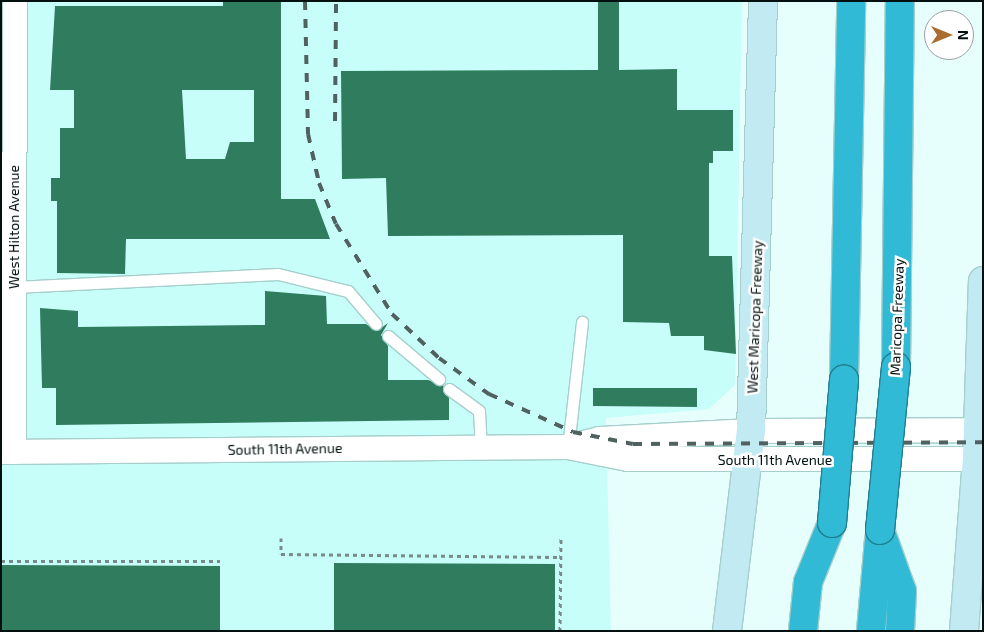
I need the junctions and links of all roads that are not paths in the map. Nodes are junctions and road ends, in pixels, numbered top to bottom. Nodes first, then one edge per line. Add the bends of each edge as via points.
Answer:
1 (15, 1) edge
2 (763, 1) edge
3 (852, 1) edge
4 (900, 1) edge
5 (983, 281) edge
6 (14, 287) junction
7 (582, 322) dead end
8 (376, 324) dead end
9 (388, 336) dead end
10 (439, 379) dead end
11 (449, 389) dead end
12 (980, 430) edge
13 (751, 431) junction
14 (568, 447) junction
15 (481, 448) junction
16 (8, 452) edge
17 (980, 458) edge
18 (749, 461) junction
19 (832, 523) junction
20 (880, 530) junction
21 (727, 631) edge
22 (803, 631) edge
23 (820, 631) edge
24 (871, 631) edge
25 (900, 631) edge
26 (964, 631) edge

1 - 6 street, West Hilton Avenue
2 - 13 main road, West Maricopa Freeway
3 - 19 highway, bridge via 844,379
4 - 20 highway, Maricopa Freeway, bridge via 896,367
5 - 12 main road
6 - 8 lane via 278,274 348,291
6 - 16 street, West Hilton Avenue
7 - 14 lane
9 - 10 lane
11 - 15 lane via 479,411
12 - 13 street, South 11th Avenue
12 - 17 main road
13 - 14 street, South 11th Avenue via 600,439
13 - 18 main road, West Maricopa Freeway
14 - 15 street, South 11th Avenue
14 - 18 street, South 11th Avenue via 628,459
15 - 16 street, South 11th Avenue
17 - 18 street, South 11th Avenue
17 - 26 main road
18 - 21 main road, West Maricopa Freeway
19 - 22 highway via 808,582
19 - 23 highway
20 - 24 highway, Maricopa Freeway
20 - 25 highway via 902,591

